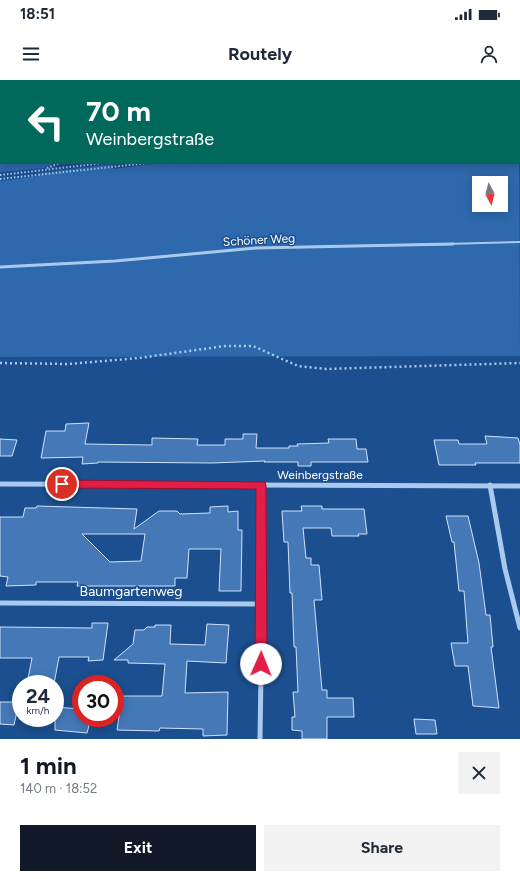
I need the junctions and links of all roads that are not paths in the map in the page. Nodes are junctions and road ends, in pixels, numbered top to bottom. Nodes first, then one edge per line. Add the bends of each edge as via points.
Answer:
1 (520, 242) edge
2 (0, 267) edge
3 (0, 484) edge
4 (261, 485) junction
5 (490, 485) junction
6 (520, 486) edge
7 (0, 603) edge
8 (262, 604) junction
9 (520, 628) edge
10 (260, 739) edge

1 - 2 lane, Schöner Weg via 256,248 115,261
3 - 4 street, Weinbergstraße
4 - 5 street, Weinbergstraße
4 - 8 street
5 - 6 street, Weinbergstraße
5 - 9 street via 505,569
7 - 8 street, Baumgartenweg
8 - 10 street

